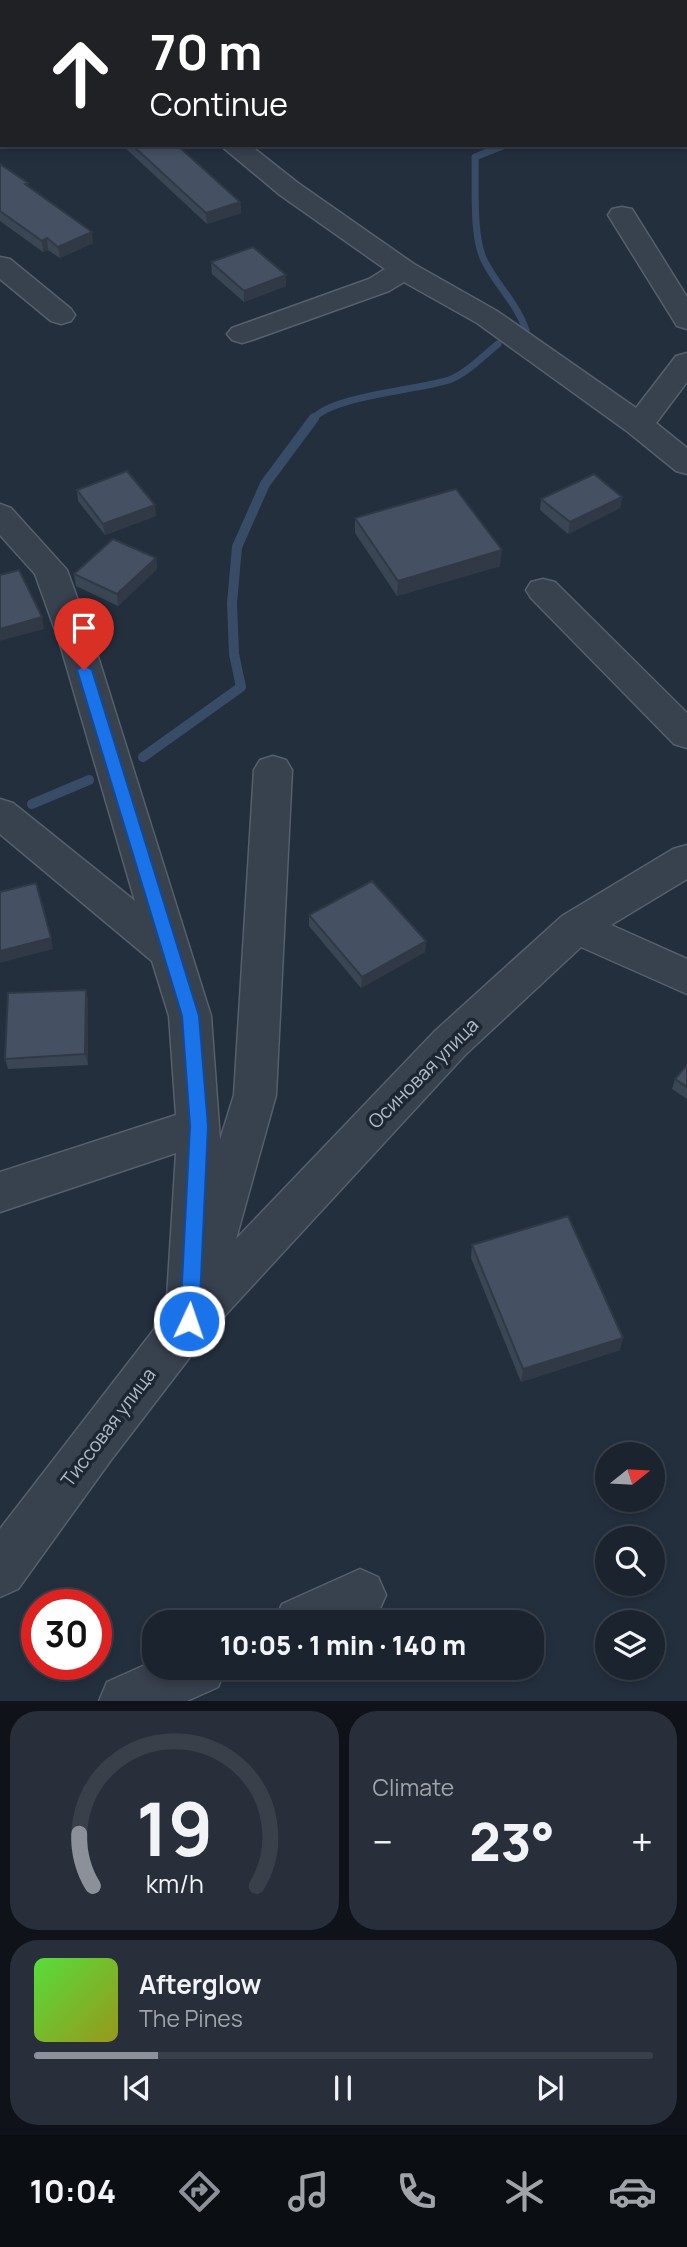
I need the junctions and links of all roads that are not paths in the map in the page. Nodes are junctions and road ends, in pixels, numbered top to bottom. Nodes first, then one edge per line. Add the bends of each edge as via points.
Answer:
1 (236, 147) edge
2 (622, 215) dead end
3 (0, 265) edge
4 (404, 270) junction
5 (61, 315) dead end
6 (687, 320) edge
7 (242, 334) dead end
8 (687, 362) edge
9 (639, 425) junction
10 (687, 464) edge
11 (0, 515) edge
12 (543, 590) dead end
13 (687, 735) edge
14 (273, 770) dead end
15 (0, 813) edge
16 (687, 860) edge
17 (576, 927) junction
18 (170, 952) junction
19 (687, 977) edge
20 (199, 1126) junction
21 (0, 1192) edge
22 (189, 1321) junction
23 (0, 1571) edge
24 (359, 1595) dead end
25 (326, 1610) edge
26 (172, 1680) edge
27 (126, 1701) edge

1 - 4 street
2 - 6 street
3 - 5 street
4 - 7 street via 379,285
4 - 9 street via 487,317
8 - 9 street
9 - 10 street
11 - 18 street via 50,570 77,644
12 - 13 street
14 - 22 street via 255,1096
15 - 18 street
16 - 17 street, Осиновая улица
17 - 19 street
17 - 22 street, Осиновая улица via 450,1043
18 - 20 street via 190,1016
20 - 21 street
20 - 22 street
22 - 23 street, Тиссовая улица
24 - 25 street
26 - 27 street

